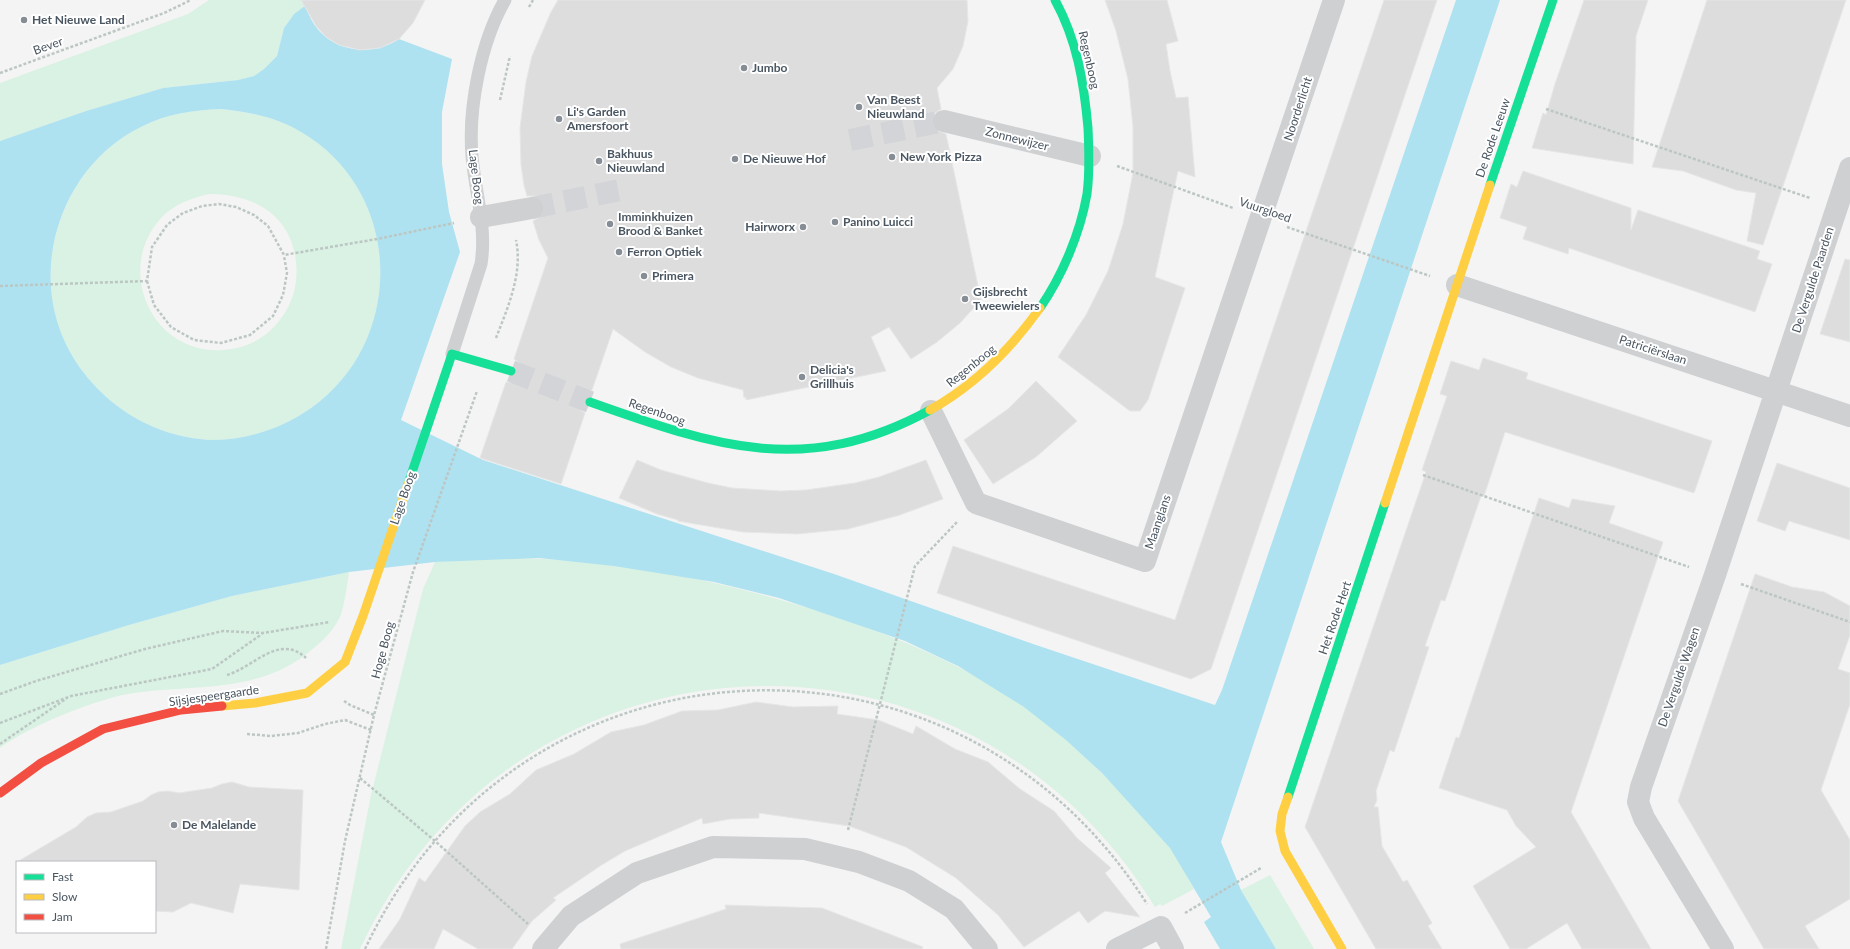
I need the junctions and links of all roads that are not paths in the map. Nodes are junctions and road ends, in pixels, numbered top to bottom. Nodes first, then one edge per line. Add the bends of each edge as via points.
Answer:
1 (505, 0) edge
2 (1055, 0) edge
3 (1334, 0) edge
4 (1553, 0) edge
5 (944, 121) tunnel mouth
6 (1090, 156) junction
7 (1850, 168) edge
8 (532, 208) tunnel mouth
9 (1261, 218) joint
10 (471, 219) junction
11 (1457, 285) junction
12 (452, 354) junction
13 (511, 371) tunnel mouth
14 (1776, 392) junction
15 (590, 402) tunnel mouth
16 (931, 411) junction
17 (1850, 416) edge
18 (377, 574) joint
19 (0, 793) edge
20 (546, 946) edge
21 (988, 949) edge
22 (1117, 949) edge
23 (1173, 949) edge
24 (1342, 949) edge
25 (1723, 949) edge

1 - 10 lane, Lage Boog via 480,68 472,123
2 - 6 street, Regenboog via 1073,36 1078,58 1085,96
3 - 9 street, Noorderlicht
4 - 11 street, De Rode Leeuw
5 - 6 street, Zonnewijzer
6 - 16 street, Regenboog via 1085,202 1076,234 1063,268 1046,301 1025,332 1006,353 973,382
7 - 14 street, De Vergulde Paarden
8 - 10 street
9 - 16 street, Maanglans via 1145,561 976,503
10 - 12 lane, Lage Boog via 483,245 481,264
11 - 14 street, Patriciërslaan
11 - 24 street, Het Rode Hert via 1282,814 1280,831 1285,851
12 - 13 street
12 - 18 street, Lage Boog
14 - 17 street, Patriciërslaan
14 - 25 street, De Vergulde Wagen via 1638,802 1644,818
15 - 16 street, Regenboog via 674,432 717,443 762,450 811,449 855,441 913,421
18 - 19 street, Sijsjespeergaarde via 344,662 307,693 255,703 181,710 103,729 41,763
20 - 21 street via 571,916 637,873 712,847 805,849 859,862 909,881 954,909
22 - 23 street via 1161,927

